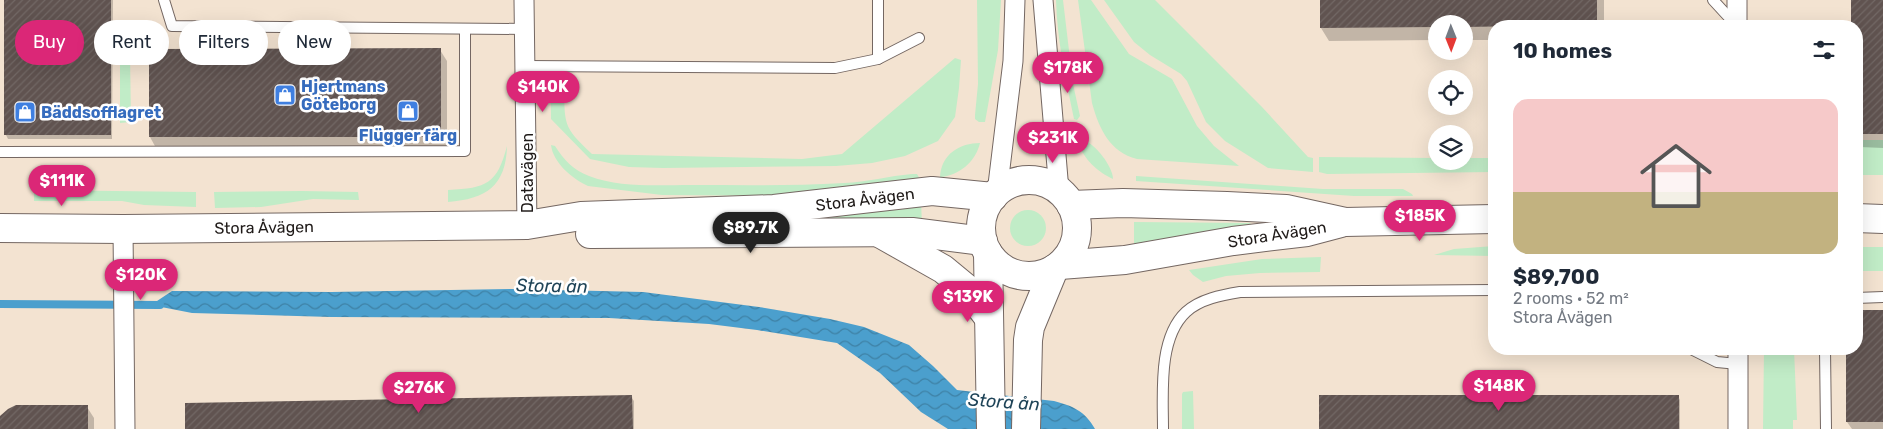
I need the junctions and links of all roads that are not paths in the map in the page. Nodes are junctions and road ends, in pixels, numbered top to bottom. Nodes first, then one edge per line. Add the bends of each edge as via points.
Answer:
1 (164, 0) edge
2 (524, 0) edge
3 (878, 0) edge
4 (1015, 0) edge
5 (1043, 0) edge
6 (1713, 0) edge
7 (1737, 0) edge
8 (1731, 20) edge
9 (1737, 20) edge
10 (465, 29) junction
11 (524, 29) junction
12 (919, 38) dead end
13 (878, 59) junction
14 (526, 66) junction
15 (0, 152) edge
16 (995, 195) junction
17 (1065, 198) junction
18 (1863, 218) edge
19 (1488, 219) edge
20 (1883, 219) edge
21 (1345, 222) junction
22 (527, 225) junction
23 (0, 228) edge
24 (123, 229) junction
25 (877, 232) junction
26 (986, 247) junction
27 (1057, 267) junction
28 (1488, 290) edge
29 (1883, 297) edge
30 (1863, 298) edge
31 (989, 318) junction
32 (1703, 355) edge
33 (1825, 355) edge
34 (1738, 356) edge
35 (125, 429) edge
36 (991, 429) edge
37 (1026, 429) edge
38 (1164, 429) edge
39 (1738, 429) edge
40 (1826, 429) edge

1 - 10 lane via 172,26
2 - 11 street, Datavägen
3 - 13 lane
4 - 16 street via 1013,61
5 - 17 street
6 - 8 lane
7 - 9 street
10 - 11 lane
10 - 15 lane via 465,151
11 - 14 street, Datavägen
12 - 13 lane
13 - 14 lane via 835,68
14 - 22 street, Datavägen
16 - 17 street, Stora Åvägen via 1006,187 1027,181 1038,182
16 - 22 street, Stora Åvägen via 932,191 774,209 581,216
16 - 26 street via 982,223
17 - 21 street, Stora Åvägen via 1286,209
17 - 27 street via 1077,226 1076,237 1067,257
18 - 20 street
19 - 21 street, Stora Åvägen
21 - 27 street, Stora Åvägen via 1307,232
22 - 24 street, Stora Åvägen
22 - 25 street, Stora Åvägen via 578,234
23 - 24 street, Stora Åvägen
24 - 35 street
25 - 26 street, Stora Åvägen via 912,232
25 - 31 street, Stora Åvägen via 944,268 966,288
26 - 27 street, Stora Åvägen via 1003,269 1023,276 1039,275
26 - 31 street
27 - 37 street via 1030,327 1026,356
28 - 38 lane via 1240,292 1218,295 1187,311 1174,326 1167,348 1164,377
29 - 30 lane
31 - 36 street
32 - 34 lane via 1716,362
33 - 40 lane
34 - 39 street

